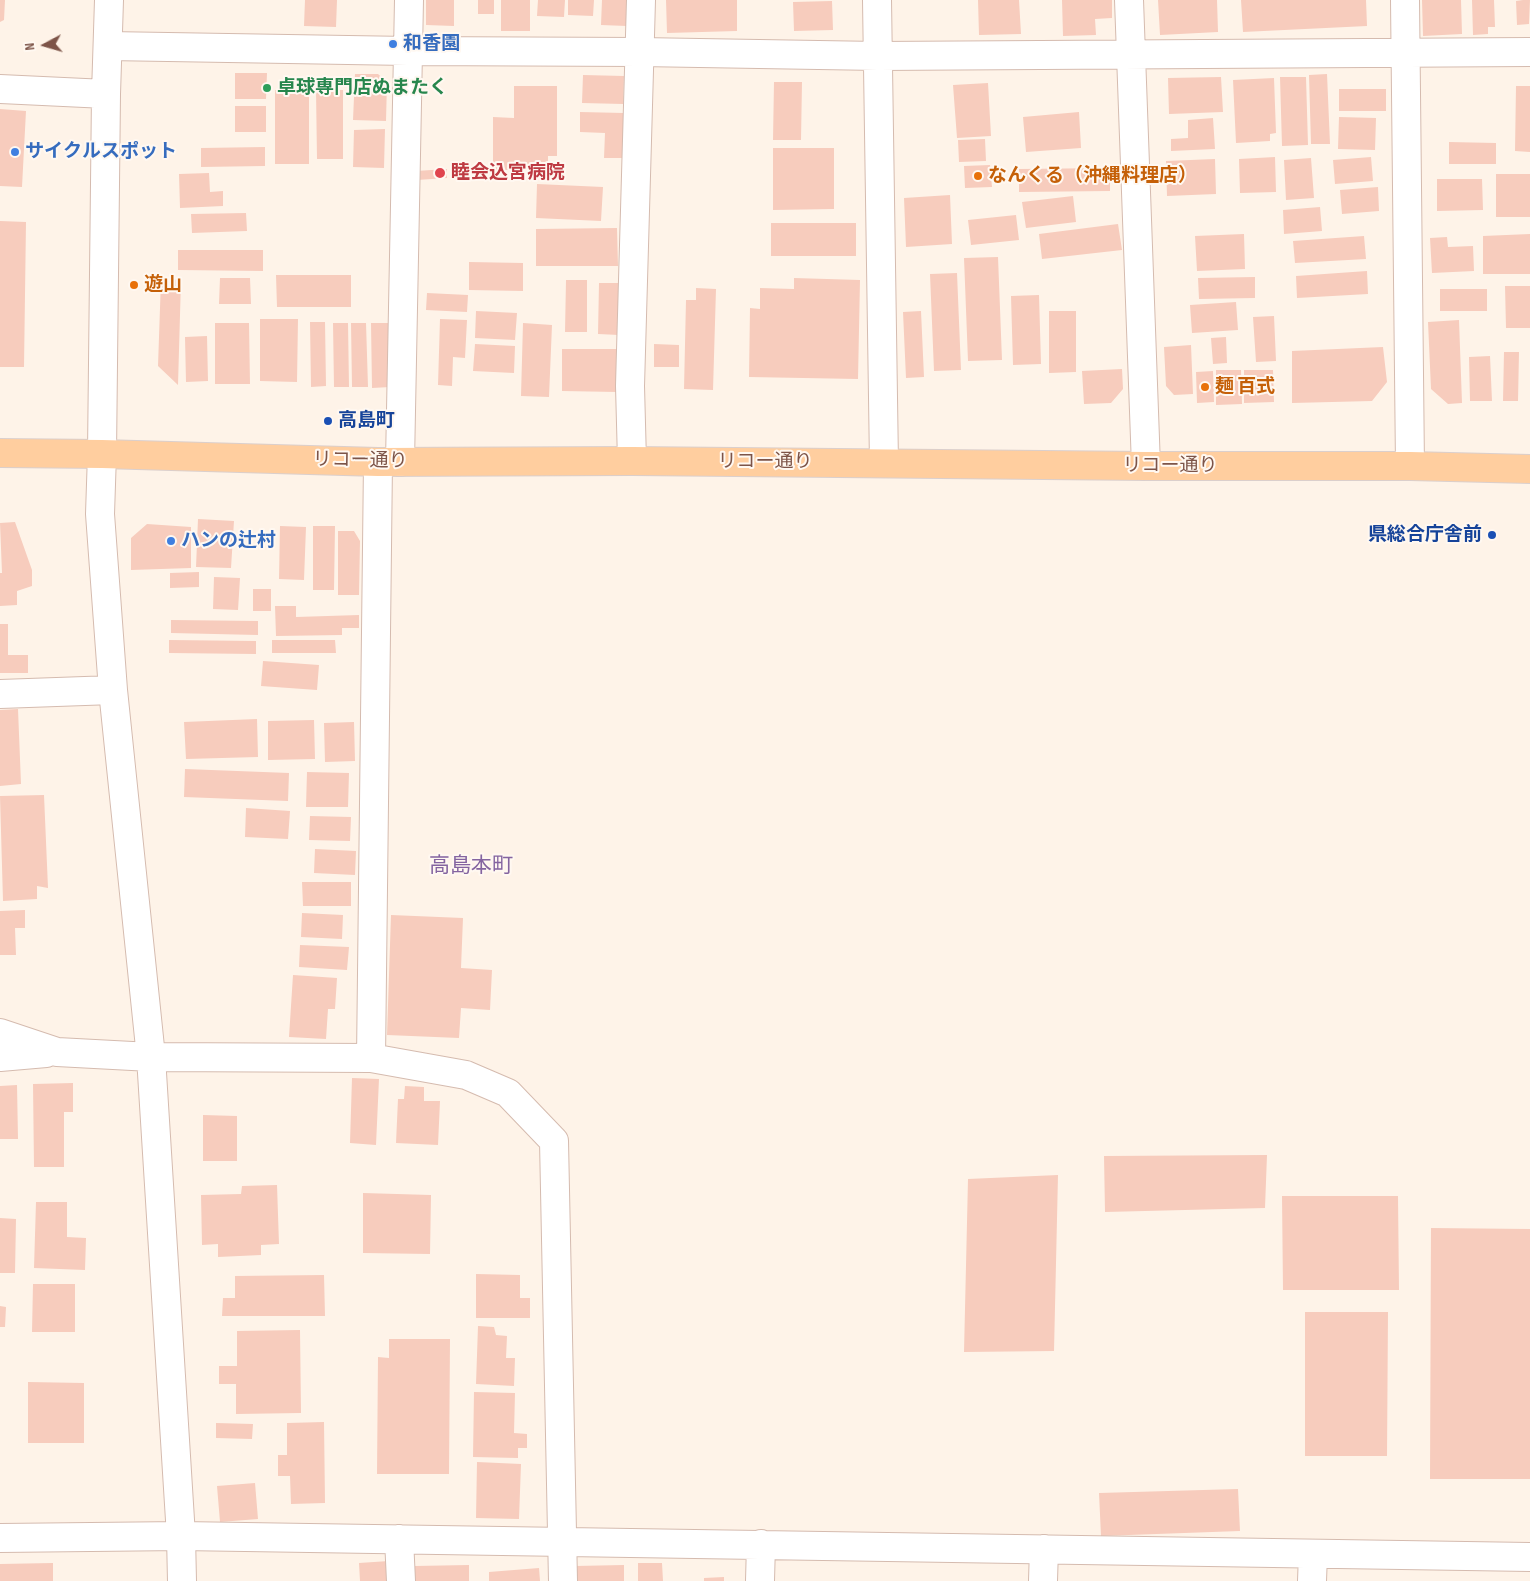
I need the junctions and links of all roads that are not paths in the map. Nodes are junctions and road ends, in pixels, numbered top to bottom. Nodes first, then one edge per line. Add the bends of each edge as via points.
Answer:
1 (110, 0) edge
2 (409, 0) edge
3 (642, 0) edge
4 (877, 0) edge
5 (1129, 0) edge
6 (1405, 0) edge
7 (108, 46) junction
8 (408, 51) junction
9 (640, 52) junction
10 (1530, 52) edge
11 (1132, 54) junction
12 (1405, 54) junction
13 (878, 56) junction
14 (0, 89) edge
15 (106, 94) junction
16 (0, 453) edge
17 (102, 454) junction
18 (632, 461) junction
19 (389, 462) junction
20 (884, 463) junction
21 (1146, 466) junction
22 (1410, 466) junction
23 (1530, 469) edge
24 (112, 690) junction
25 (0, 694) edge
26 (0, 1033) edge
27 (57, 1052) junction
28 (0, 1057) edge
29 (151, 1057) junction
30 (371, 1058) junction
31 (181, 1536) junction
32 (0, 1538) edge
33 (399, 1539) junction
34 (562, 1542) junction
35 (761, 1544) junction
36 (1044, 1550) junction
37 (1312, 1554) junction
38 (1530, 1557) edge
39 (182, 1581) edge
40 (400, 1581) edge
41 (563, 1581) edge
42 (760, 1581) edge
43 (1044, 1581) edge
44 (1312, 1581) edge

1 - 7 street
2 - 8 street
3 - 9 street
4 - 13 street
5 - 11 street
6 - 12 street
7 - 8 street
7 - 15 street
8 - 9 street
8 - 19 street via 400,411
9 - 13 street
9 - 18 street via 630,386
10 - 12 street
11 - 12 street
11 - 13 street
11 - 21 street
12 - 22 street
13 - 20 street
14 - 15 street
15 - 17 street
16 - 17 main road, リコー通り
17 - 19 main road, リコー通り
17 - 24 street via 100,514
18 - 19 main road, リコー通り
18 - 20 main road, リコー通り
19 - 30 street
20 - 21 main road, リコー通り
21 - 22 main road, リコー通り
22 - 23 main road, リコー通り
24 - 25 street
24 - 29 street
26 - 27 street
27 - 28 street
27 - 29 street
29 - 30 street
29 - 31 street
30 - 34 street via 466,1075 508,1093 554,1142
31 - 32 street
31 - 33 street
31 - 39 street
33 - 34 street
33 - 40 street
34 - 35 street
34 - 41 street
35 - 36 street
35 - 42 street
36 - 37 street
36 - 43 street
37 - 38 street
37 - 44 street

